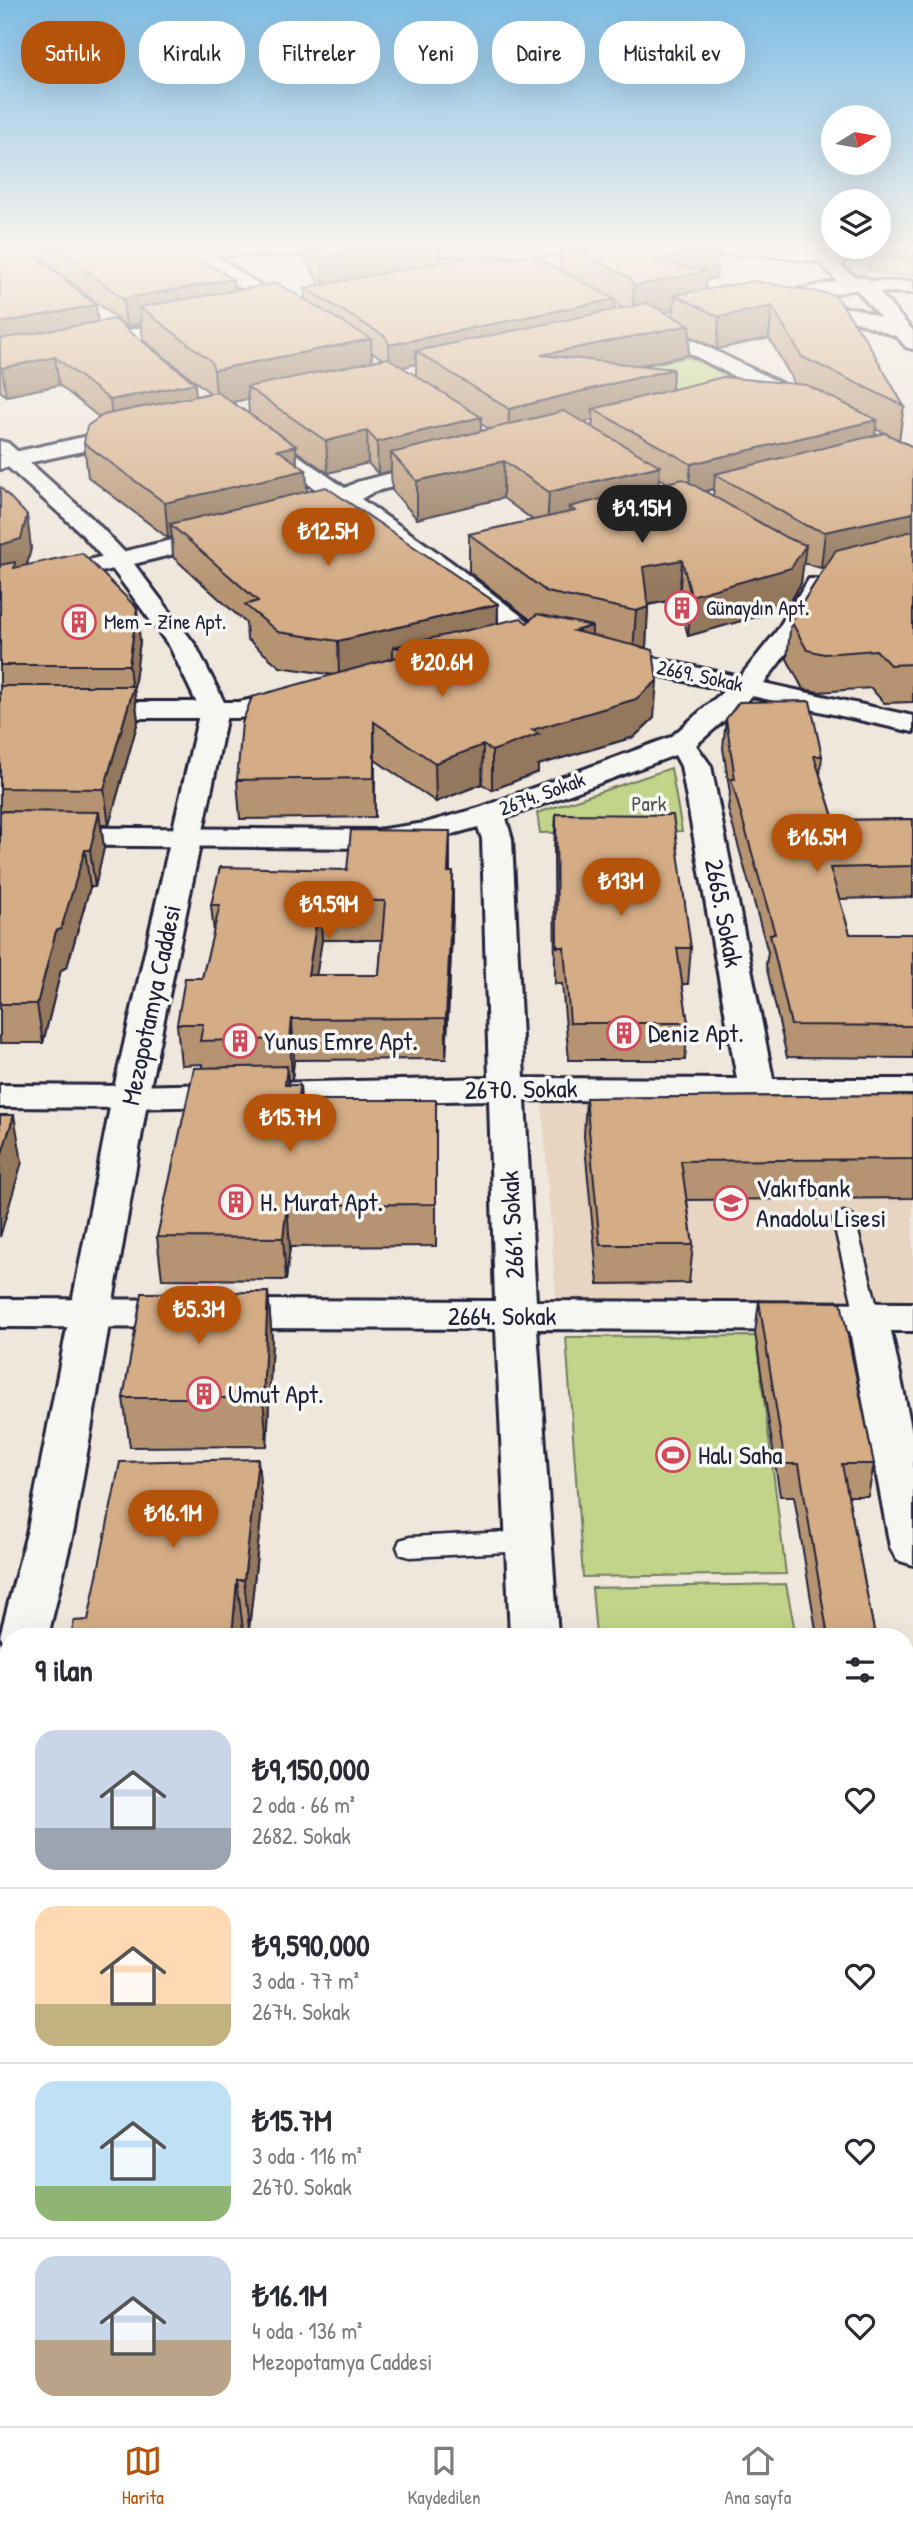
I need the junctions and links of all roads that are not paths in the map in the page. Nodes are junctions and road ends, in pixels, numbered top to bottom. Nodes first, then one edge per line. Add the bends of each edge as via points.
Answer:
1 (722, 360) edge
2 (769, 385) junction
3 (728, 395) edge
4 (828, 416) edge
5 (147, 422) edge
6 (245, 429) edge
7 (4, 454) edge
8 (466, 461) edge
9 (346, 498) junction
10 (270, 523) edge
11 (244, 529) edge
12 (468, 560) dead end
13 (119, 561) junction
14 (441, 566) junction
15 (822, 574) edge
16 (0, 589) edge
17 (536, 640) junction
18 (509, 646) edge
19 (747, 686) junction
20 (321, 692) edge
21 (0, 710) edge
22 (214, 710) junction
23 (913, 724) edge
24 (681, 743) junction
25 (489, 814) junction
26 (0, 836) edge
27 (184, 837) junction
28 (757, 1088) junction
29 (506, 1089) junction
30 (913, 1090) edge
31 (0, 1096) edge
32 (130, 1097) junction
33 (844, 1220) dead end
34 (0, 1313) edge
35 (90, 1315) junction
36 (516, 1315) junction
37 (913, 1317) edge
38 (869, 1318) junction
39 (526, 1541) junction
40 (410, 1547) dead end
41 (913, 1547) edge
42 (26, 1628) edge
43 (533, 1628) edge

1 - 2 main road
2 - 3 main road
2 - 4 main road
5 - 7 main road
6 - 9 main road, 2669. Sokak
7 - 13 main road via 87,526
8 - 9 main road via 365,487
9 - 10 main road via 322,511
9 - 14 main road, 2669. Sokak
11 - 13 main road
12 - 14 main road
13 - 16 main road
13 - 22 main road via 183,646
14 - 17 main road, 2669. Sokak
15 - 19 main road, 2674. Sokak via 787,635
17 - 18 main road
17 - 19 main road, 2669. Sokak
19 - 23 main road, 2669. Sokak
19 - 24 main road, 2674. Sokak
20 - 22 main road via 239,710
21 - 22 main road
22 - 27 main road, Mezopotamya Caddesi
24 - 25 main road, 2674. Sokak
24 - 28 main road, 2665. Sokak via 696,766
25 - 27 main road, 2674. Sokak via 428,832 377,839
25 - 29 main road, 2661. Sokak via 497,839
26 - 27 main road, 2674. Sokak
27 - 32 main road, Mezopotamya Caddesi
28 - 29 main road, 2670. Sokak
28 - 30 main road, 2670. Sokak
29 - 32 main road, 2670. Sokak
29 - 36 main road, 2661. Sokak
31 - 32 main road, 2670. Sokak
32 - 35 main road, Mezopotamya Caddesi
33 - 38 lane
34 - 35 main road, 2664. Sokak
35 - 36 main road, 2664. Sokak
35 - 42 main road, Mezopotamya Caddesi via 51,1530
36 - 38 main road, 2664. Sokak
36 - 39 main road, 2661. Sokak
37 - 38 main road, 2664. Sokak
38 - 41 main road
39 - 40 lane
39 - 43 main road, 2661. Sokak

